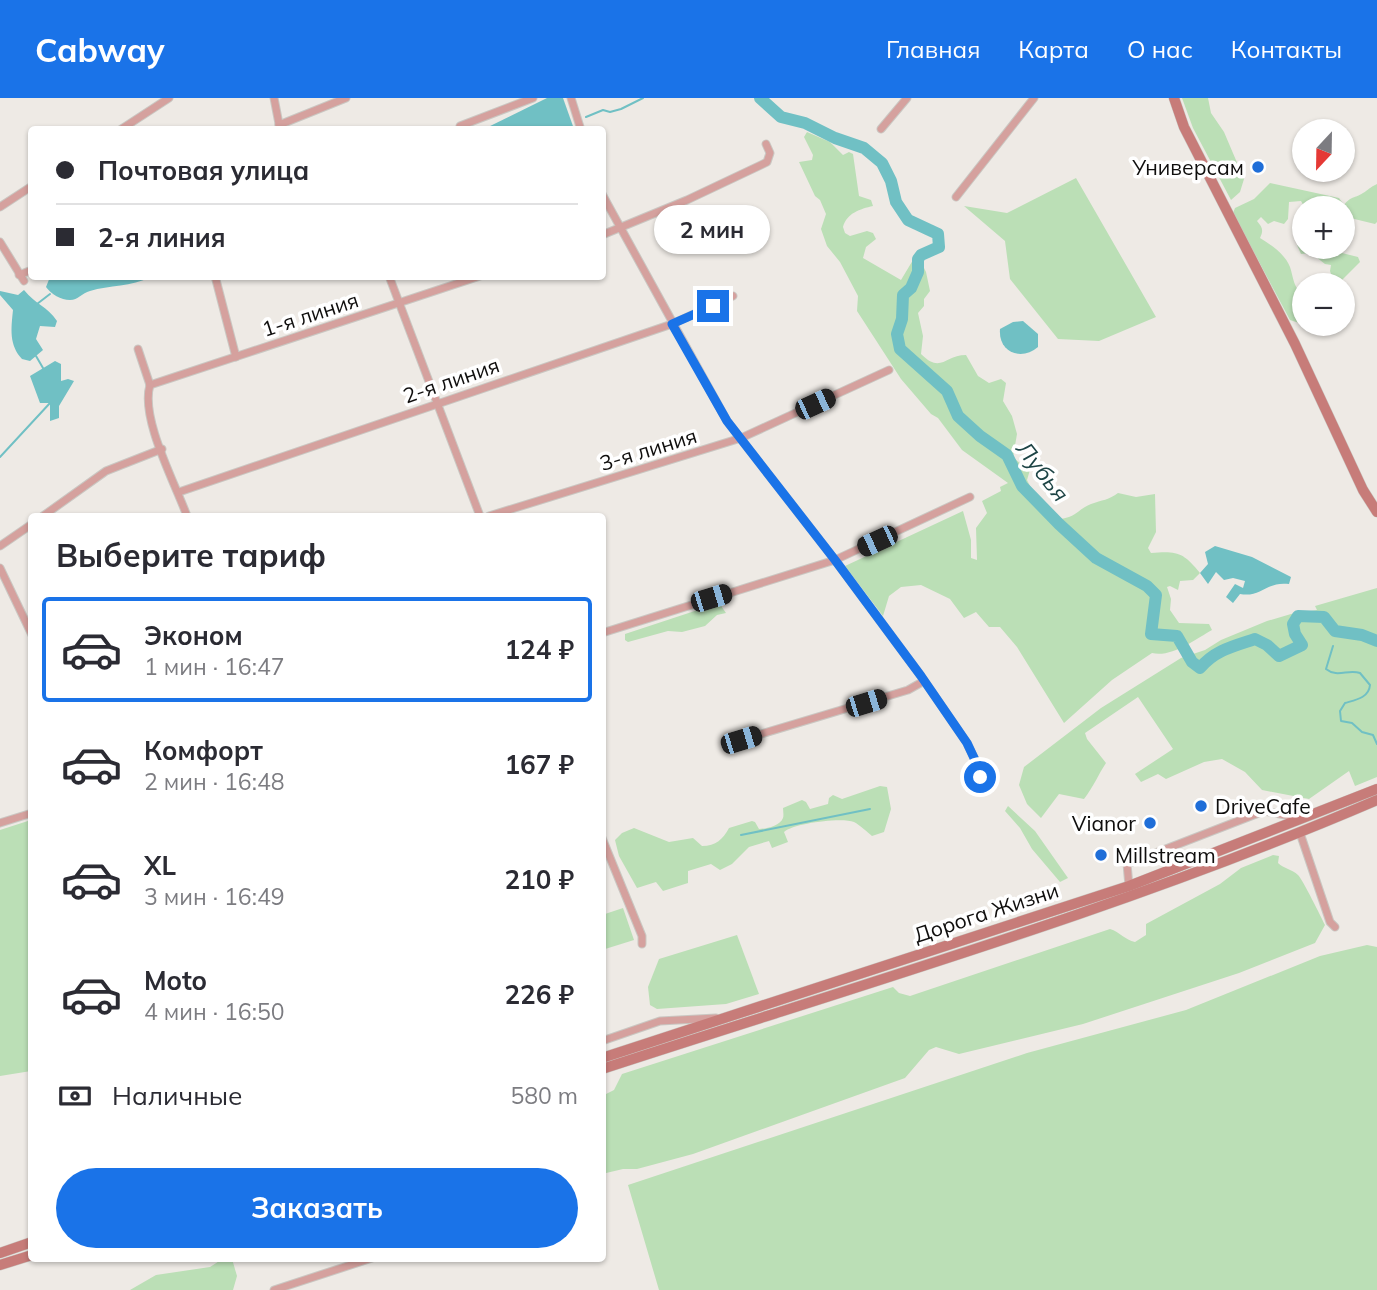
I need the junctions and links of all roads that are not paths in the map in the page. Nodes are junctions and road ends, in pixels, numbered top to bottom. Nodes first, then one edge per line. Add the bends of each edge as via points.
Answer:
1 (169, 98) edge
2 (274, 98) edge
3 (346, 98) edge
4 (533, 98) edge
5 (571, 98) edge
6 (907, 98) edge
7 (1034, 98) edge
8 (1174, 98) edge
9 (126, 126) edge
10 (280, 126) edge
11 (282, 126) edge
12 (460, 126) dead end
13 (580, 126) edge
14 (881, 130) dead end
15 (766, 144) dead end
16 (28, 189) edge
17 (956, 197) dead end
18 (606, 202) edge
19 (0, 207) edge
20 (620, 229) junction
21 (606, 234) edge
22 (0, 242) edge
23 (28, 274) edge
24 (216, 280) edge
25 (390, 280) edge
26 (468, 280) edge
27 (733, 296) dead end
28 (398, 304) junction
29 (672, 324) junction
30 (138, 348) dead end
31 (236, 357) junction
32 (889, 370) dead end
33 (150, 385) junction
34 (436, 403) junction
35 (741, 438) junction
36 (162, 449) junction
37 (178, 492) junction
38 (970, 497) dead end
39 (1377, 512) edge
40 (47, 513) edge
41 (186, 513) edge
42 (479, 513) edge
43 (499, 513) edge
44 (28, 527) edge
45 (0, 547) edge
46 (835, 560) junction
47 (0, 568) edge
48 (28, 627) edge
49 (606, 632) edge
50 (924, 681) junction
51 (741, 740) dead end
52 (980, 777) dead end
53 (1377, 789) edge
54 (1377, 800) edge
55 (28, 814) edge
56 (1305, 819) junction
57 (0, 823) edge
58 (1300, 833) junction
59 (606, 848) edge
60 (1129, 886) junction
61 (1335, 928) dead end
62 (642, 944) dead end
63 (727, 1017) junction
64 (606, 1040) edge
65 (606, 1057) edge
66 (606, 1068) edge
67 (28, 1243) edge
68 (0, 1253) edge
69 (28, 1256) edge
70 (360, 1262) edge
71 (0, 1265) edge
72 (274, 1290) edge

1 - 9 street
2 - 10 street
3 - 11 street
4 - 12 street
5 - 13 street
6 - 14 street
7 - 17 street
8 - 39 main road
15 - 20 street via 770,153 761,165
16 - 19 street
18 - 20 street
20 - 21 street
20 - 29 street
22 - 23 street via 21,278
24 - 31 street
25 - 28 street
26 - 28 street, 1-я линия
27 - 29 street, 2-я линия
28 - 31 street, 1-я линия
28 - 34 street
29 - 34 street, 2-я линия
29 - 35 street
30 - 33 street
31 - 33 street, 1-я линия
32 - 35 street, 3-я линия
33 - 36 street via 149,419
34 - 37 street, 2-я линия
34 - 42 street
35 - 43 street, 3-я линия
35 - 46 street
36 - 37 street
36 - 40 street via 106,471
37 - 41 street
38 - 46 street
44 - 45 street
46 - 49 street
46 - 50 street
47 - 48 street
50 - 51 street via 908,690
50 - 52 street via 967,743
53 - 56 main road, Дорога Жизни
54 - 58 main road, Дорога Жизни
55 - 57 street
56 - 60 main road, Дорога Жизни
56 - 60 street via 1264,811 1127,864
58 - 61 street
58 - 66 main road, Дорога Жизни via 1133,896
59 - 62 street
60 - 63 main road, Дорога Жизни
63 - 64 street via 660,1021
63 - 65 main road, Дорога Жизни
67 - 68 main road
69 - 71 main road
70 - 72 street

